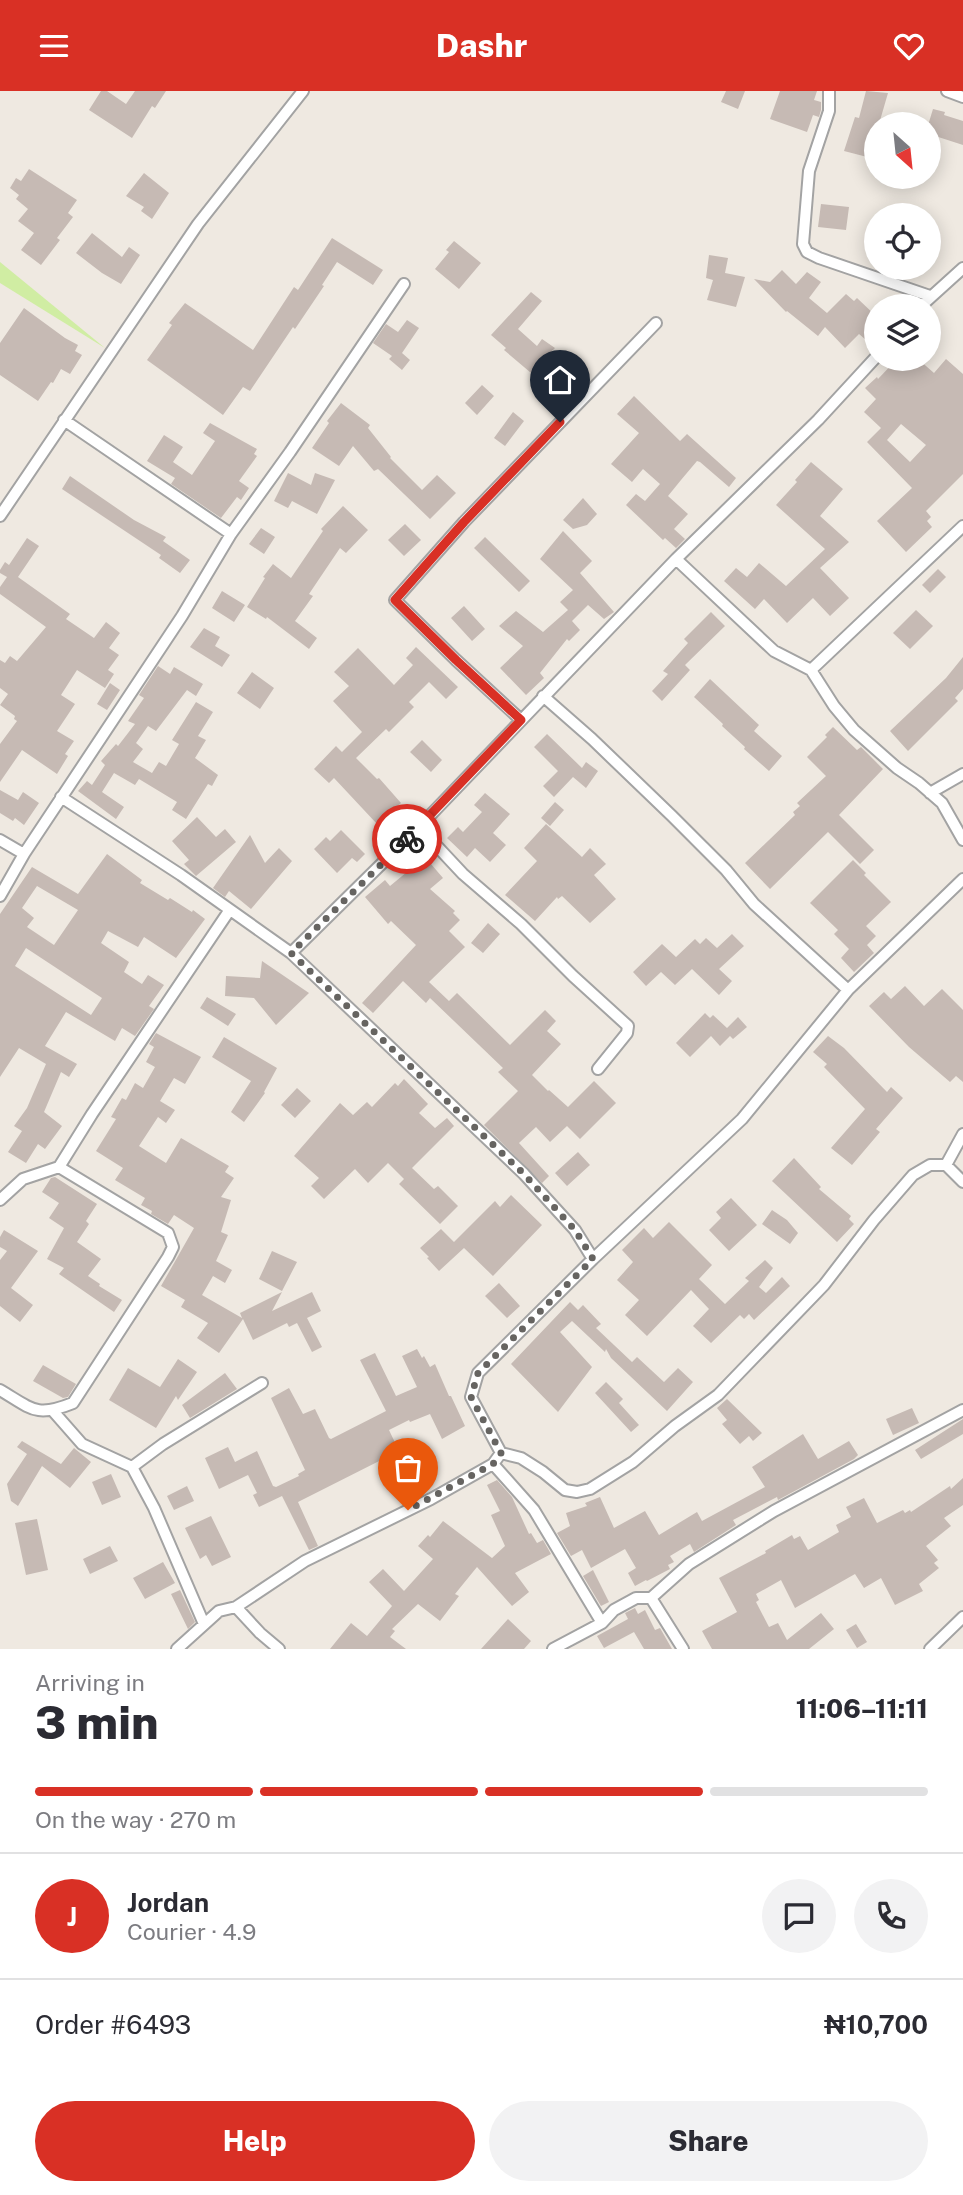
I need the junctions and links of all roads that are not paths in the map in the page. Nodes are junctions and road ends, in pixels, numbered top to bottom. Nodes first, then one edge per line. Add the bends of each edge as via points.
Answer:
1 (303, 91) edge
2 (829, 91) edge
3 (947, 91) edge
4 (963, 97) edge
5 (963, 268) edge
6 (404, 283) dead end
7 (924, 294) edge
8 (932, 294) edge
9 (656, 323) dead end
10 (864, 370) edge
11 (64, 420) junction
12 (0, 516) edge
13 (963, 526) edge
14 (231, 534) junction
15 (676, 559) junction
16 (811, 670) junction
17 (543, 696) junction
18 (521, 720) junction
19 (963, 774) edge
20 (930, 793) junction
21 (61, 797) junction
22 (419, 827) junction
23 (0, 840) edge
24 (963, 840) edge
25 (24, 854) junction
26 (963, 879) edge
27 (0, 895) edge
28 (229, 911) junction
29 (291, 953) junction
30 (848, 990) junction
31 (598, 1069) dead end
32 (963, 1134) edge
33 (946, 1165) junction
34 (59, 1167) junction
35 (963, 1182) edge
36 (0, 1200) edge
37 (593, 1259) junction
38 (262, 1383) dead end
39 (0, 1390) edge
40 (963, 1410) edge
41 (53, 1411) junction
42 (501, 1453) junction
43 (493, 1464) junction
44 (132, 1467) junction
45 (651, 1598) junction
46 (236, 1607) junction
47 (963, 1618) edge
48 (601, 1623) junction
49 (204, 1624) junction
50 (177, 1649) edge
51 (279, 1649) edge
52 (553, 1649) edge
53 (683, 1649) edge
54 (930, 1649) edge

1 - 11 street via 198,224
2 - 7 street via 829,111 809,171 803,244 819,258
3 - 4 street
5 - 8 street
6 - 14 street
9 - 18 street via 395,600
10 - 15 street
11 - 12 street
11 - 14 street
13 - 16 street
14 - 21 street
15 - 16 street via 774,651
15 - 17 street
16 - 20 street via 854,730
17 - 18 street
17 - 30 street via 673,816 776,926
18 - 22 street
19 - 20 street
20 - 24 street via 942,803
21 - 25 street
21 - 28 street
22 - 29 street
22 - 31 street via 463,874 628,1026
23 - 25 street
25 - 27 street
26 - 30 street
28 - 29 street
28 - 34 street
29 - 37 street via 524,1174 575,1230
30 - 37 street via 743,1119
32 - 33 street
33 - 35 street
33 - 42 street via 930,1165 913,1175 824,1285 718,1395 633,1462 577,1492 565,1490 521,1458
34 - 36 street via 23,1179
34 - 41 street via 168,1233 173,1247 73,1403
37 - 42 street via 478,1373 471,1397
38 - 44 street
39 - 41 street via 37,1412
40 - 45 street via 757,1521 689,1564
41 - 44 street via 82,1444
42 - 43 street
43 - 46 street via 305,1561
43 - 48 street via 534,1510
44 - 49 street
45 - 48 street via 636,1598
45 - 53 street
46 - 49 street via 219,1611
46 - 51 street
47 - 54 street
48 - 52 street
49 - 50 street

